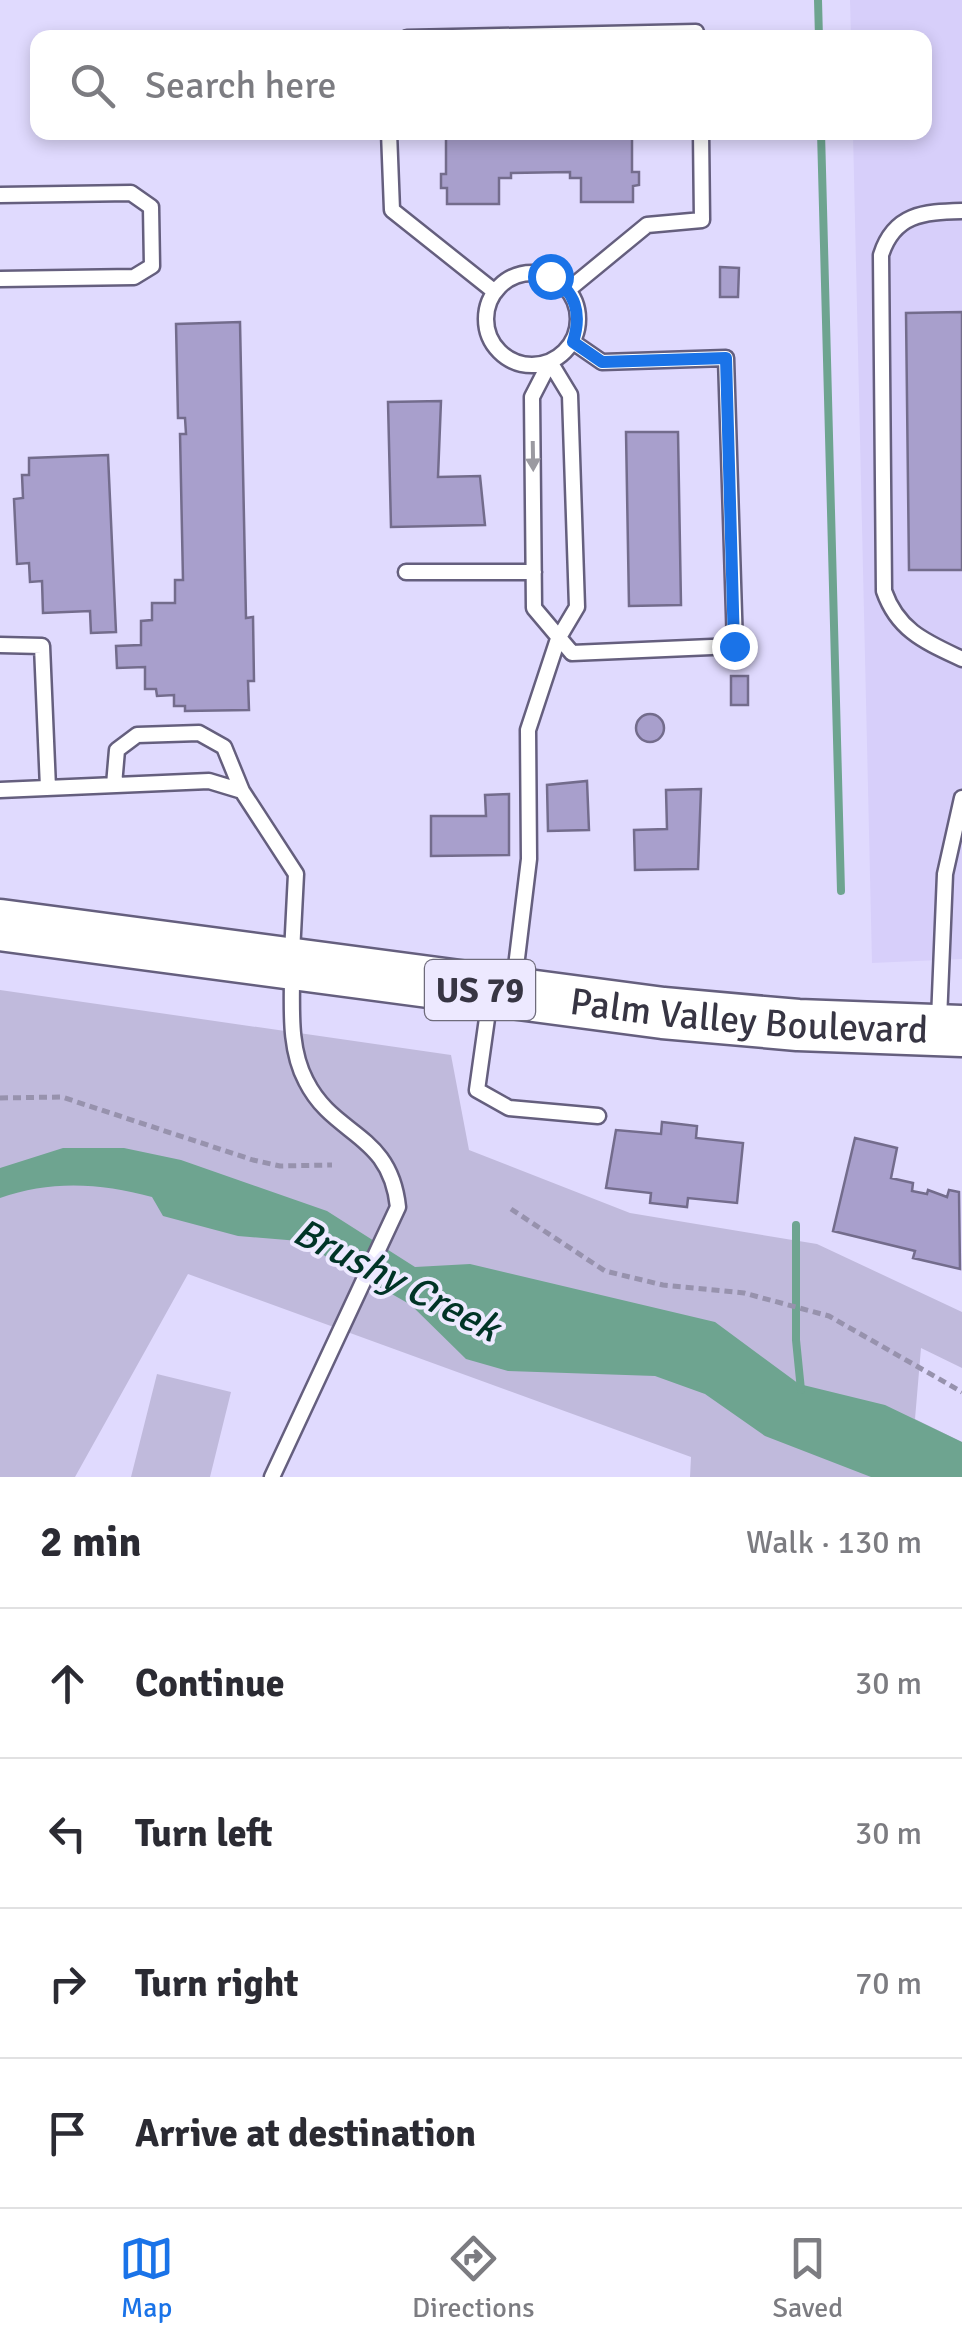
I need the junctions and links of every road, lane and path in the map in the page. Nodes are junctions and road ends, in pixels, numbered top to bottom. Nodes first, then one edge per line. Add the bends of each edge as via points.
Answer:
1 (389, 140) edge
2 (701, 140) edge
3 (0, 195) edge
4 (962, 211) edge
5 (0, 278) edge
6 (568, 290) junction
7 (495, 292) junction
8 (573, 342) junction
9 (550, 362) junction
10 (406, 572) dead end
11 (534, 572) junction
12 (558, 639) junction
13 (0, 645) edge
14 (962, 659) edge
15 (114, 785) junction
16 (48, 788) junction
17 (0, 790) edge
18 (242, 790) junction
19 (962, 798) edge
20 (0, 925) edge
21 (292, 966) junction
22 (502, 992) junction
23 (951, 1030) edge
24 (0, 1098) edge
25 (598, 1116) dead end
26 (332, 1165) dead end
27 (511, 1209) dead end
28 (962, 1392) edge
29 (272, 1477) edge

1 - 7 lane via 392,210
2 - 6 lane via 702,220 648,226
3 - 5 lane via 131,193 151,207 152,266 134,276
4 - 14 lane via 906,218 881,256 884,591 907,631
6 - 7 lane via 550,276 534,274 518,275
6 - 8 lane via 578,312
7 - 9 lane via 486,320 496,348 520,364
8 - 9 lane
8 - 12 lane via 602,362 726,358 734,646 572,653
9 -> 11 lane via 532,397
9 - 12 lane via 570,395 577,607
10 - 11 lane
11 - 12 lane via 534,608
12 - 22 lane via 528,730 529,860
13 - 16 lane via 42,646
15 - 16 lane
15 - 18 lane via 209,781
15 - 18 lane via 117,750 137,735 200,733 224,747
16 - 17 lane
18 - 21 lane via 296,874
19 - 23 lane via 945,874
20 - 21 highway, Palm Valley Boulevard / US 79
21 - 22 highway, Palm Valley Boulevard / US 79
21 - 29 lane via 293,1029 305,1080 323,1108 382,1156 395,1182 395,1220 358,1285
22 - 23 highway, Palm Valley Boulevard / US 79 via 798,1025
22 - 25 lane via 476,1090 509,1108
24 - 26 path via 62,1097 267,1163
27 - 28 path via 605,1271 744,1293 829,1316

